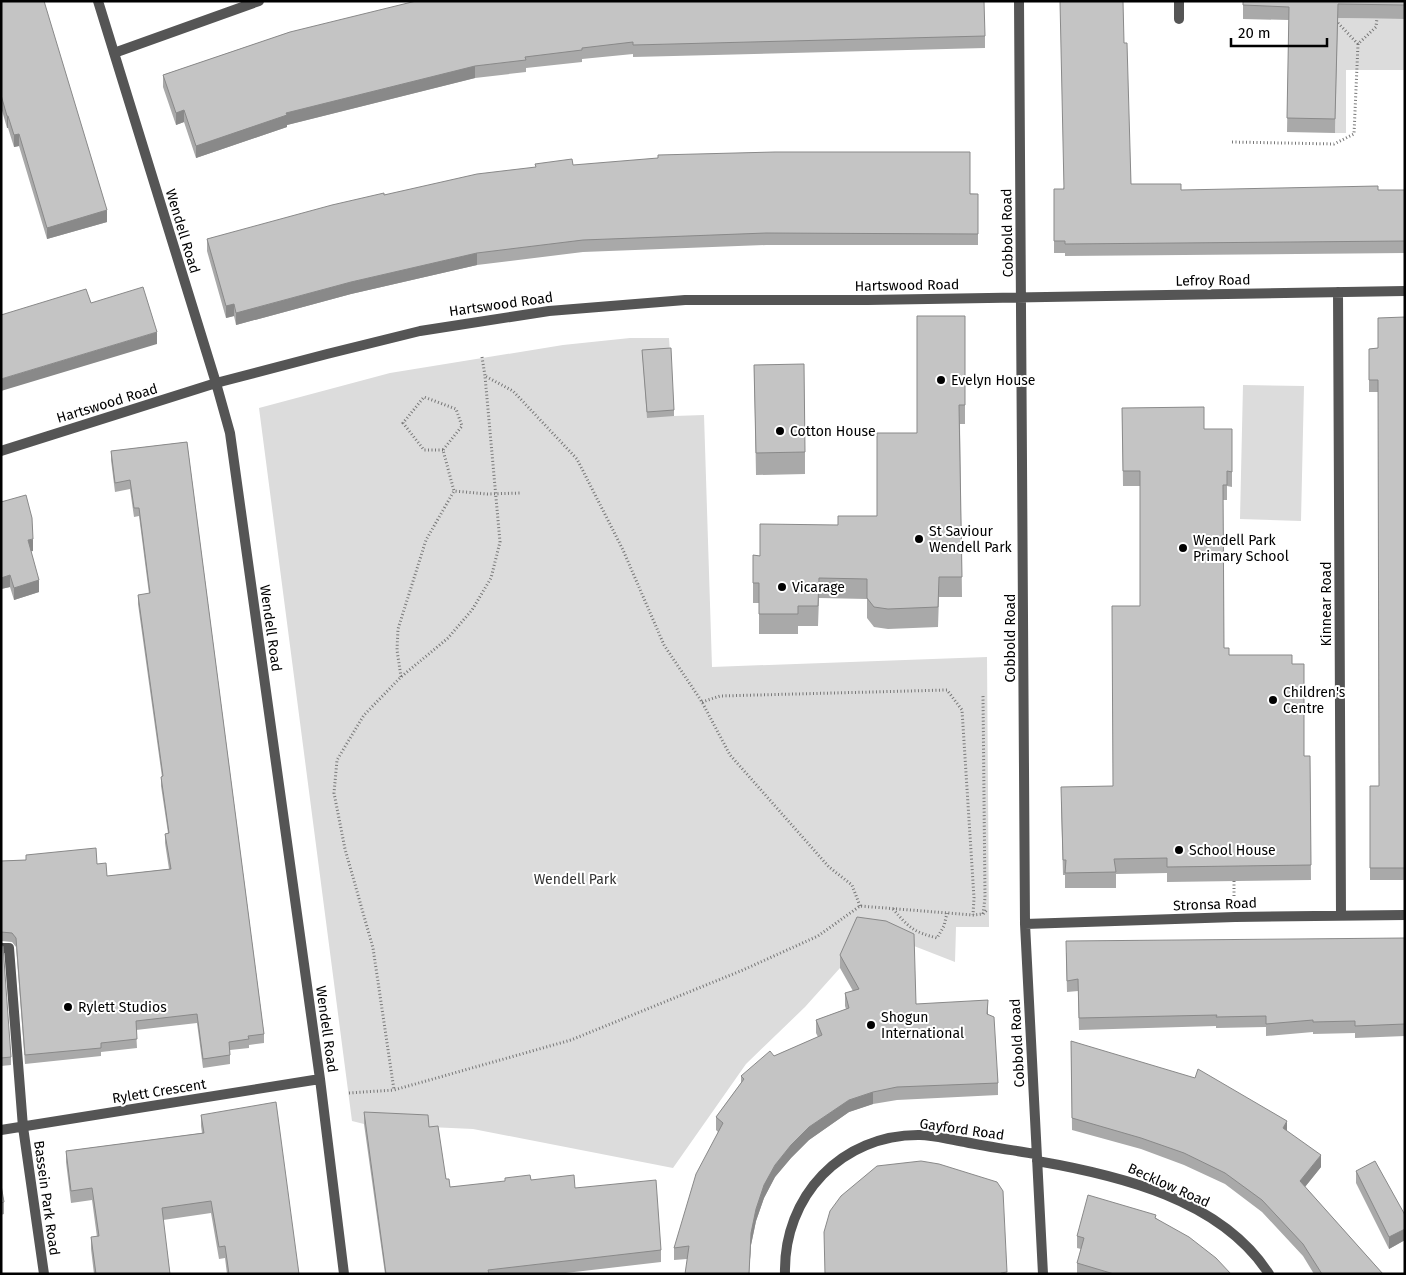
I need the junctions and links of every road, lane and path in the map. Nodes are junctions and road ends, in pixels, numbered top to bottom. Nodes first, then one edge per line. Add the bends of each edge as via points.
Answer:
1 (98, 1) edge
2 (259, 1) edge
3 (1019, 1) edge
4 (1179, 1) edge
5 (1377, 18) edge
6 (1179, 19) dead end
7 (1338, 23) edge
8 (1358, 44) junction
9 (114, 53) junction
10 (1232, 142) dead end
11 (1405, 291) edge
12 (1338, 292) junction
13 (1022, 297) junction
14 (482, 357) dead end
15 (485, 376) junction
16 (216, 383) junction
17 (1, 450) edge
18 (443, 450) junction
19 (454, 491) junction
20 (495, 493) junction
21 (522, 493) dead end
22 (400, 677) junction
23 (984, 696) dead end
24 (702, 702) junction
25 (860, 906) junction
26 (893, 909) junction
27 (988, 909) dead end
28 (947, 913) junction
29 (983, 914) junction
30 (1342, 915) junction
31 (1405, 915) edge
32 (973, 916) junction
33 (1025, 924) junction
34 (1, 948) edge
35 (320, 1079) junction
36 (394, 1090) junction
37 (349, 1092) dead end
38 (23, 1127) junction
39 (1, 1130) edge
40 (1036, 1158) junction
41 (44, 1274) edge
42 (344, 1274) edge
43 (786, 1274) edge
44 (1043, 1274) edge
45 (1269, 1274) edge

1 - 9 street, Wendell Road
2 - 9 street
3 - 13 street, Cobbold Road
4 - 6 street
5 - 8 path via 1376,27
7 - 8 path
8 - 10 path via 1354,134 1334,144
9 - 16 street, Wendell Road
11 - 12 street, Lefroy Road
12 - 13 street, Lefroy Road
12 - 30 street, Kinnear Road
13 - 16 street, Hartswood Road via 685,300 549,310 420,331
13 - 33 street, Cobbold Road
14 - 15 path
15 - 20 path
15 - 24 path via 513,391 577,459 623,550 664,645
16 - 17 street, Hartswood Road
16 - 35 street, Wendell Road via 230,433
18 - 18 path via 462,426 456,409 424,397 403,423 424,450
18 - 19 path
19 - 20 path
19 - 22 path via 426,540 398,629
20 - 21 path
20 - 22 path via 500,542 491,578 472,610 448,638
22 - 36 path via 364,715 337,760 334,793 345,849 373,948
23 - 29 path
24 - 25 path via 730,755 829,867 852,885
24 - 32 path via 720,696 947,690 962,710
25 - 26 path
25 - 36 path via 818,936 571,1040
26 - 28 path
26 - 28 path via 909,927 938,938
27 - 29 path
28 - 32 path
29 - 32 path
30 - 31 street, Stronsa Road
30 - 33 street, Stronsa Road
33 - 40 street, Cobbold Road
34 - 38 street, Bassein Park Road via 8,948
35 - 38 street, Rylett Crescent
35 - 42 street, Wendell Road
36 - 37 path
38 - 39 street, Rylett Crescent
38 - 41 street, Bassein Park Road
40 - 43 street, Gayford Road via 921,1134 865,1145 826,1171 804,1199 789,1243
40 - 44 street, Cobbold Road
40 - 45 street, Becklow Road via 1114,1176 1187,1204 1240,1240

